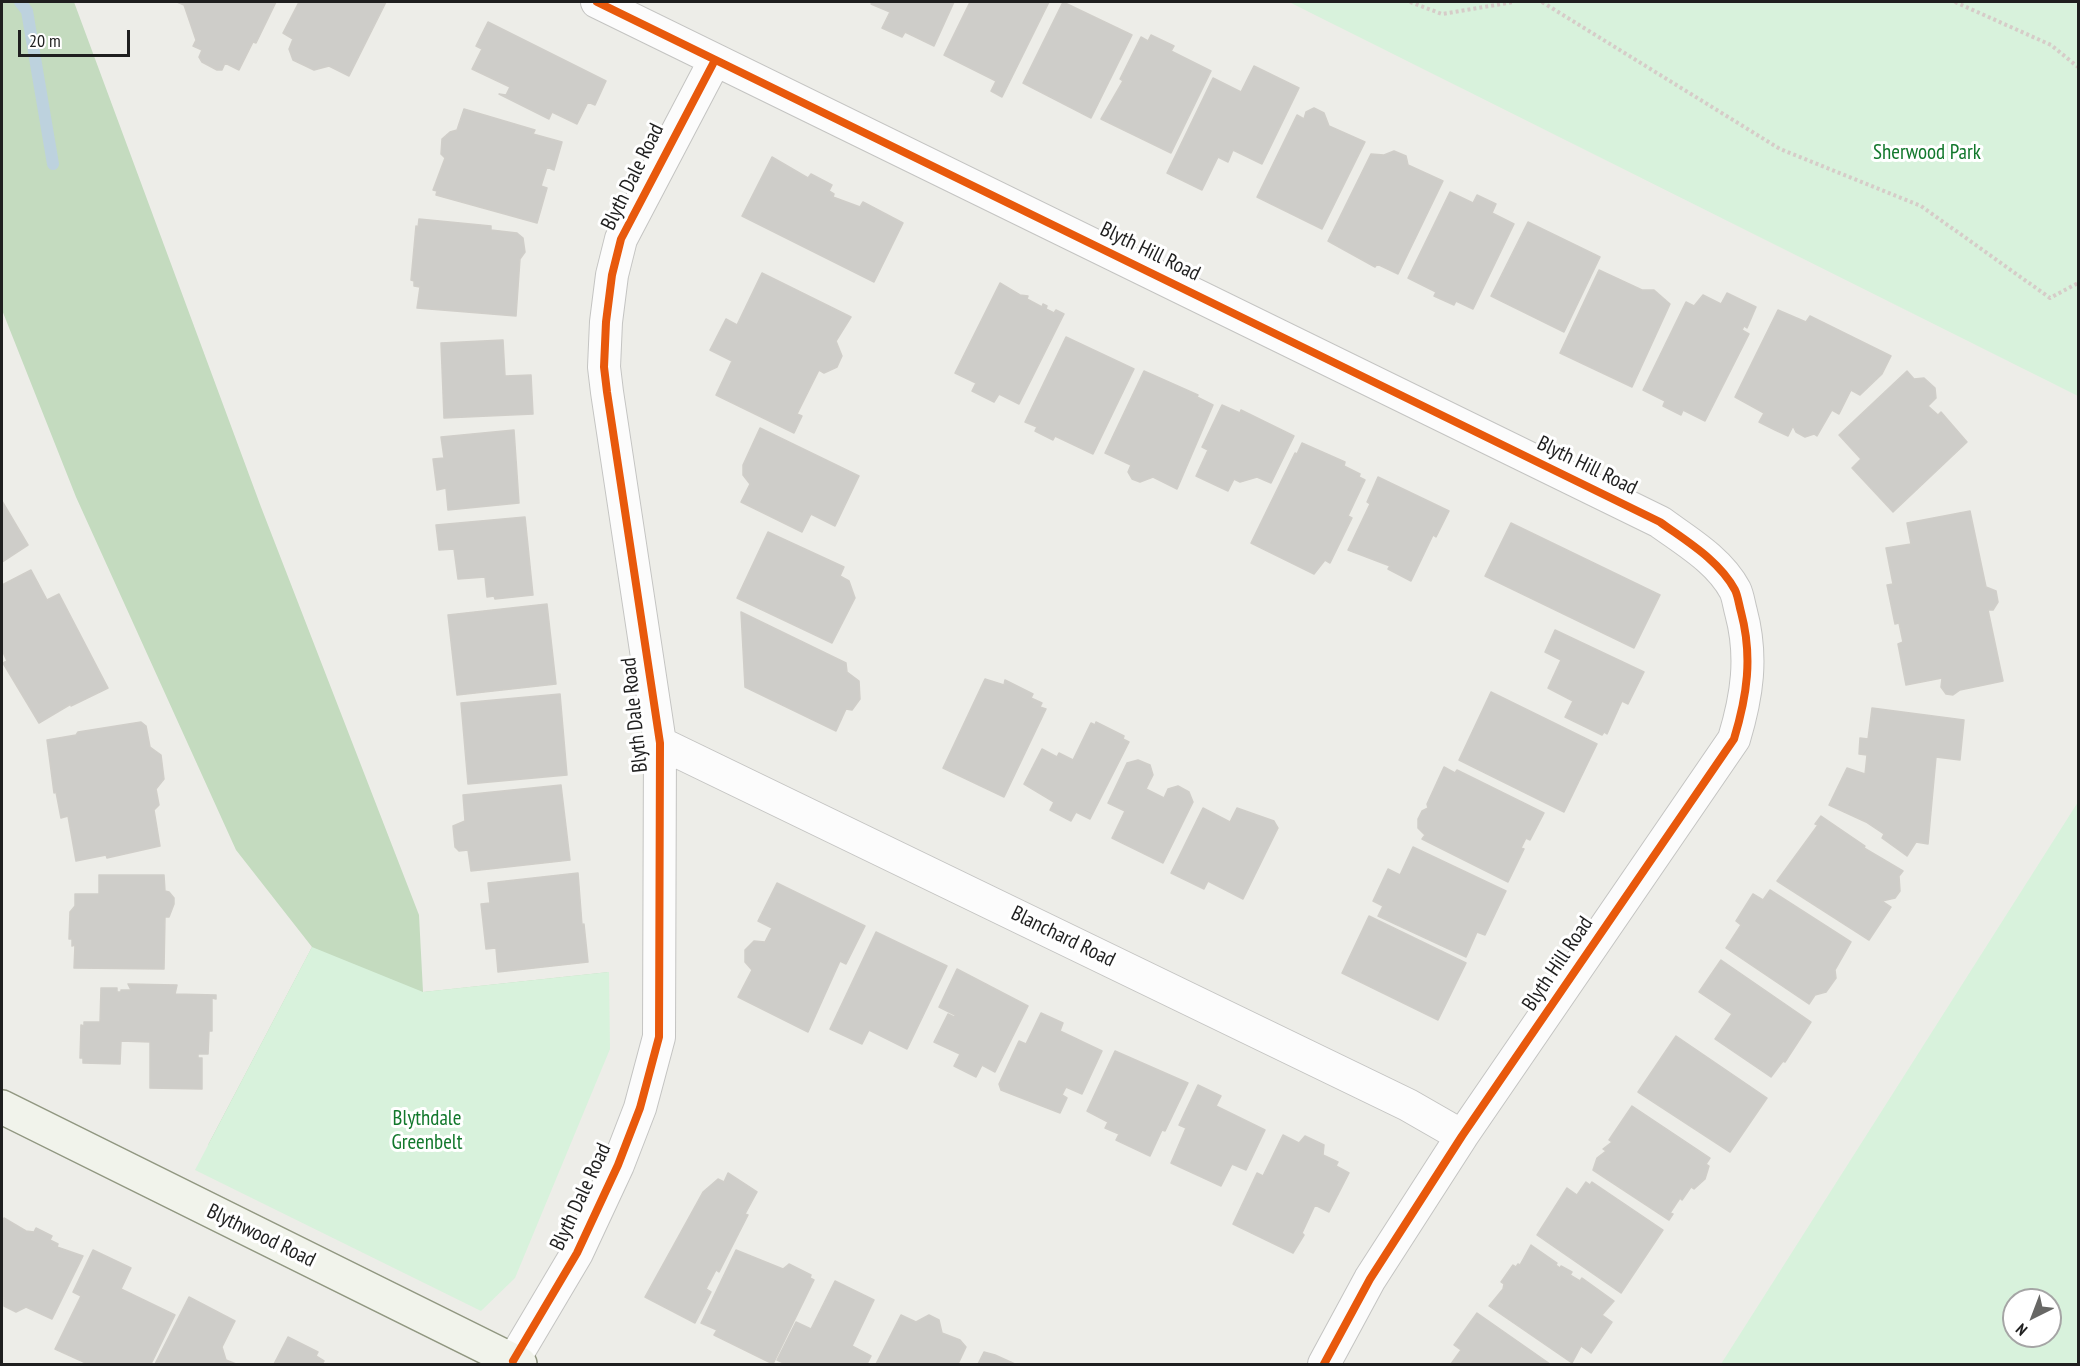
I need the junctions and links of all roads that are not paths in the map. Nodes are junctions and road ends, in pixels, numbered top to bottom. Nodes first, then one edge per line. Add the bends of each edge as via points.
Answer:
1 (597, 2) edge
2 (715, 60) junction
3 (660, 743) junction
4 (2, 1107) edge
5 (1462, 1136) junction
6 (516, 1363) edge
7 (1324, 1365) edge

1 - 2 street, Blyth Hill Road
2 - 3 street, Blyth Dale Road via 621,239 606,322 607,392
2 - 5 street, Blyth Hill Road via 1660,522 1703,552 1735,590 1746,630 1749,667 1745,705 1734,739
3 - 5 street, Blanchard Road via 1408,1105
3 - 6 street, Blyth Dale Road via 659,1037 640,1108 618,1165 577,1253
4 - 6 street, Blythwood Road
5 - 7 street, Blyth Hill Road via 1370,1279

